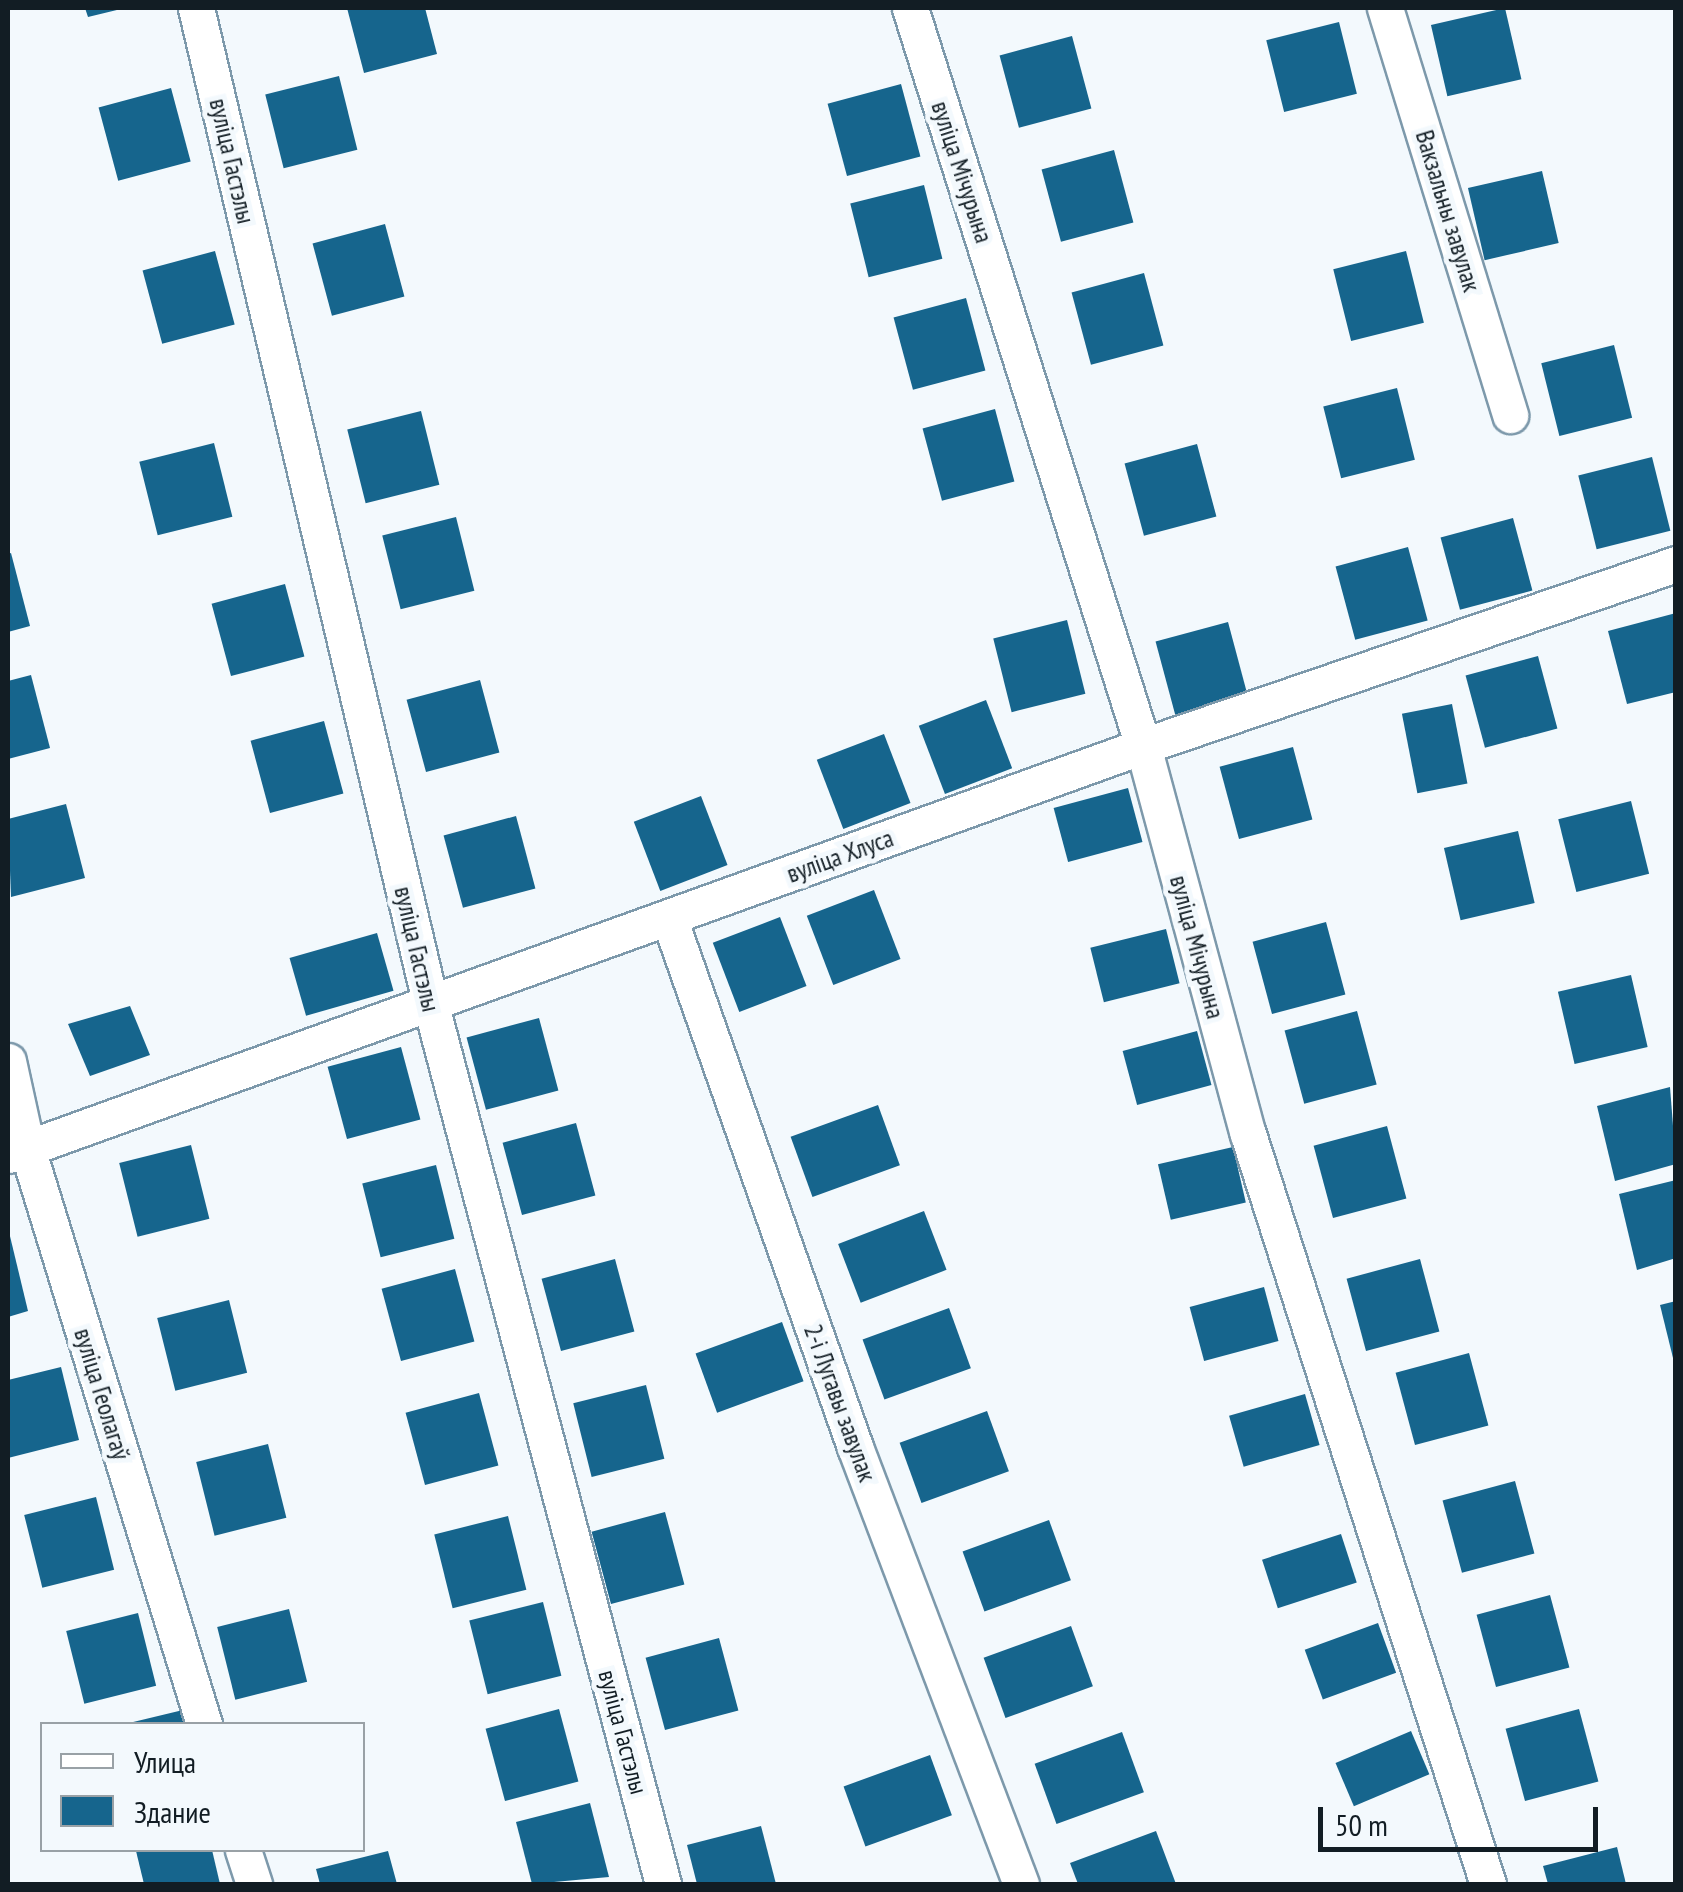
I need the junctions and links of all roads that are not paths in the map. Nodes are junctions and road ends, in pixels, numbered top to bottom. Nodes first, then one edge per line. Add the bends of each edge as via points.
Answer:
1 (196, 8) edge
2 (910, 8) edge
3 (1385, 8) edge
4 (1510, 415) dead end
5 (1676, 564) edge
6 (1143, 746) junction
7 (670, 918) junction
8 (430, 1002) junction
9 (8, 1061) edge
10 (17, 1152) edge
11 (203, 1722) edge
12 (244, 1852) edge
13 (254, 1884) edge
14 (663, 1884) edge
15 (1021, 1884) edge
16 (1488, 1884) edge

1 - 8 street, вуліца Гастэлы
2 - 6 street, вуліца Мічурына
3 - 4 street, Вакзальны завулак
5 - 6 street, вуліца Хлуса
6 - 7 street, вуліца Хлуса
6 - 16 street, вуліца Мічурына via 1248,1134
7 - 8 street, вуліца Хлуса
7 - 15 street, 2-і Лугавы завулак via 856,1447
8 - 10 street, вуліца Хлуса
8 - 14 street, вуліца Гастэлы
9 - 10 street, вуліца Геолагаў
10 - 11 street, вуліца Геолагаў
12 - 13 street

